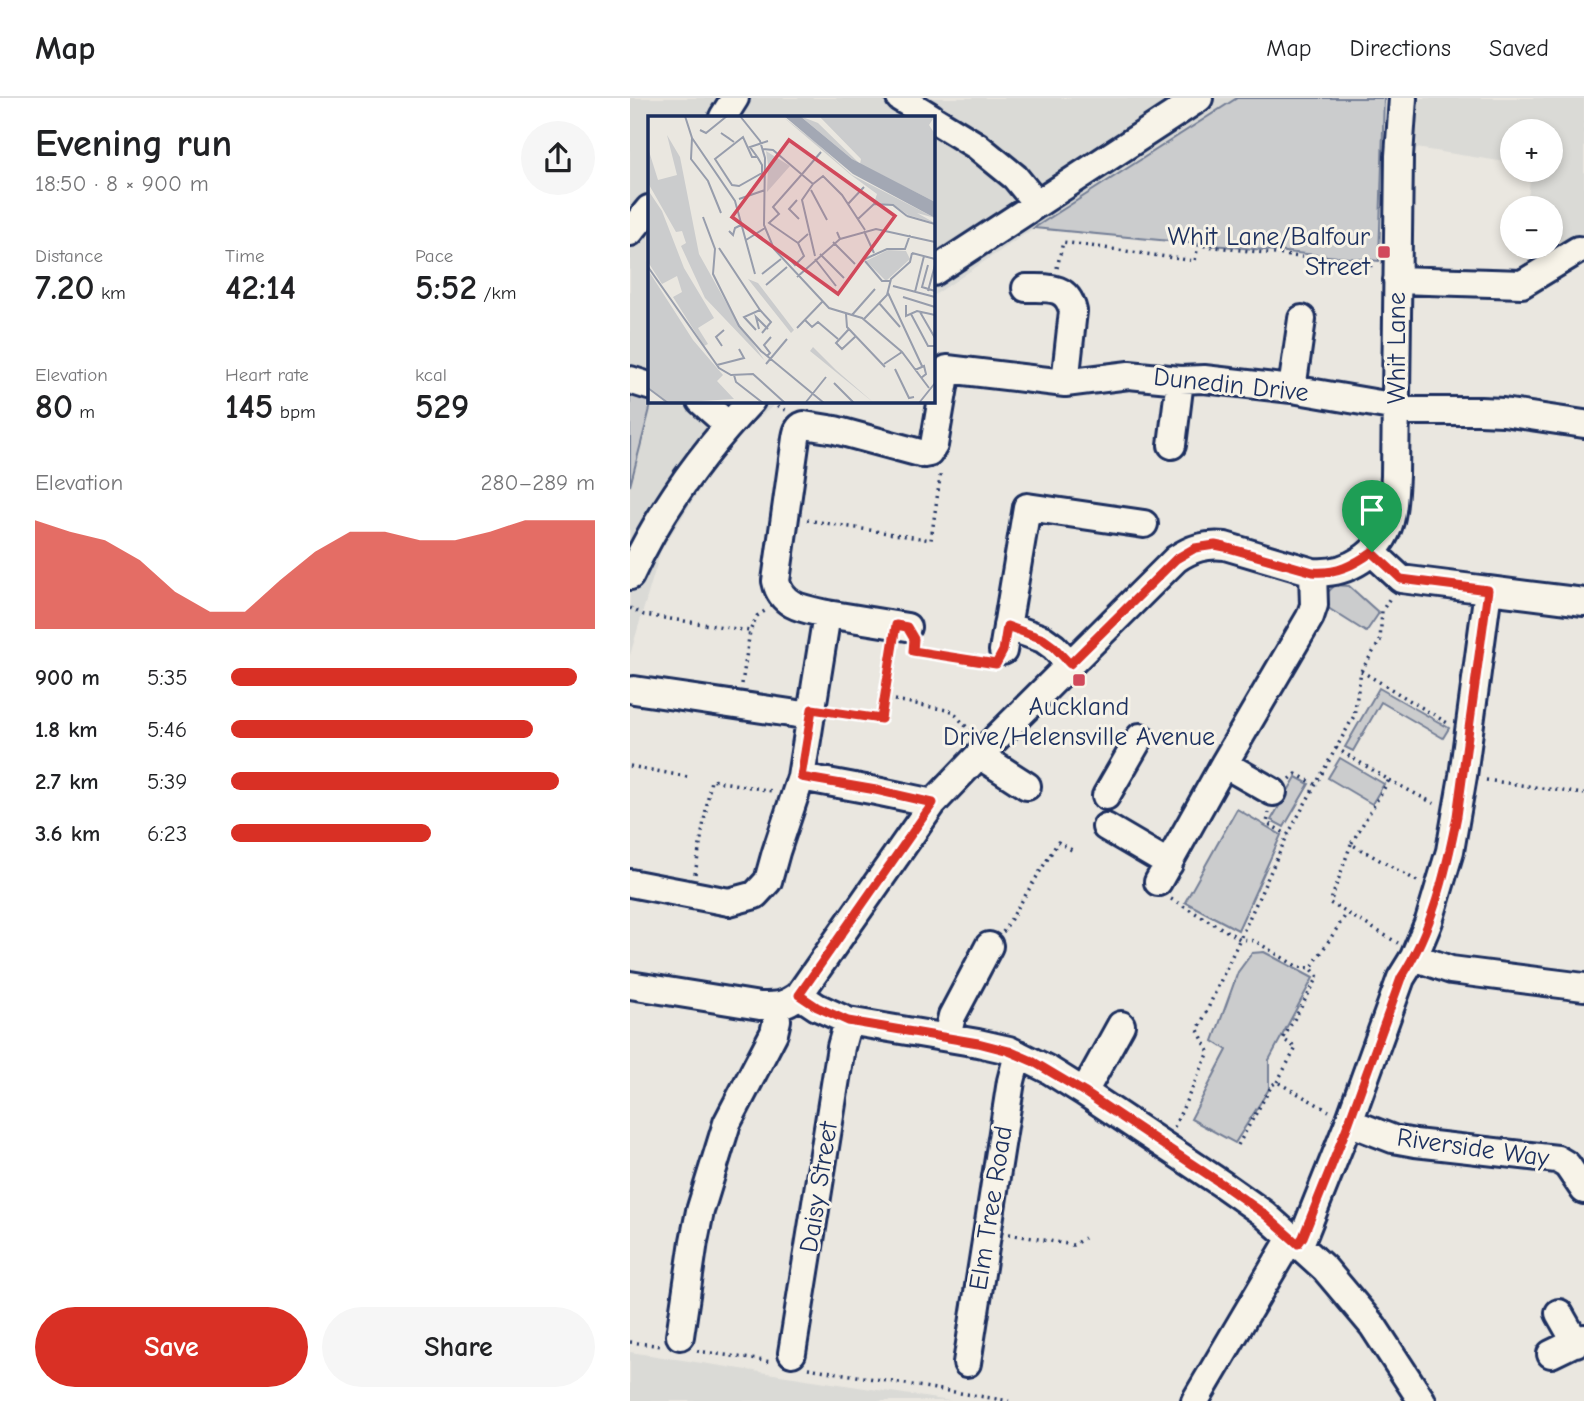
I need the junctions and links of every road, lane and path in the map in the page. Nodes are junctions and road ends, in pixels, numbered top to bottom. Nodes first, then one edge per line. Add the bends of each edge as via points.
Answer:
1 (734, 98) edge
2 (900, 98) edge
3 (1199, 98) edge
4 (1403, 98) edge
5 (724, 116) edge
6 (929, 116) edge
7 (934, 119) edge
8 (1037, 204) junction
9 (1578, 250) dead end
10 (934, 271) edge
11 (1397, 274) junction
12 (1027, 288) dead end
13 (1054, 288) junction
14 (1303, 319) dead end
15 (940, 360) edge
16 (630, 380) edge
17 (1180, 380) junction
18 (1065, 383) junction
19 (648, 386) edge
20 (1292, 389) junction
21 (702, 402) edge
22 (750, 402) edge
23 (1397, 409) junction
24 (1584, 424) edge
25 (728, 425) junction
26 (1172, 445) dead end
27 (942, 459) dead end
28 (784, 516) junction
29 (1144, 524) dead end
30 (1372, 552) junction
31 (1313, 572) junction
32 (630, 576) edge
33 (1401, 579) junction
34 (1488, 590) junction
35 (784, 597) junction
36 (1584, 602) edge
37 (630, 608) edge
38 (827, 614) junction
39 (902, 626) junction
40 (750, 631) junction
41 (1005, 639) junction
42 (1070, 664) junction
43 (1361, 671) junction
44 (634, 690) dead end
45 (895, 700) dead end
46 (738, 705) junction
47 (812, 713) junction
48 (1468, 735) junction
49 (1140, 737) dead end
50 (1336, 748) junction
51 (982, 751) junction
52 (1224, 764) junction
53 (630, 766) edge
54 (1463, 776) junction
55 (688, 777) dead end
56 (1389, 780) junction
57 (798, 786) junction
58 (1027, 786) dead end
59 (1272, 792) joint
60 (1584, 794) edge
61 (1106, 796) dead end
62 (933, 803) junction
63 (1457, 816) junction
64 (1106, 827) dead end
65 (1288, 835) junction
66 (1351, 844) junction
67 (1075, 852) dead end
68 (1163, 873) junction
69 (630, 883) edge
70 (1438, 892) junction
71 (692, 895) junction
72 (1347, 913) junction
73 (1240, 939) junction
74 (989, 946) joint
75 (1415, 955) junction
76 (1311, 968) junction
77 (630, 985) edge
78 (1584, 988) edge
79 (788, 1001) junction
80 (848, 1021) junction
81 (1121, 1025) dead end
82 (947, 1037) junction
83 (1018, 1054) junction
84 (1277, 1082) junction
85 (1084, 1092) junction
86 (1349, 1122) junction
87 (1238, 1145) dead end
88 (1164, 1146) junction
89 (1584, 1190) edge
90 (987, 1230) junction
91 (1084, 1238) dead end
92 (1294, 1241) junction
93 (1559, 1313) dead end
94 (1580, 1340) edge
95 (630, 1342) edge
96 (679, 1344) junction
97 (1551, 1354) dead end
98 (788, 1361) junction
99 (967, 1363) dead end
100 (1009, 1401) edge
101 (1195, 1401) edge
102 (1422, 1401) edge

1 - 5 street
2 - 6 street
3 - 8 street
4 - 11 street, Whit Lane
7 - 8 street via 1015,177
8 - 10 street
9 - 11 street via 1522,284
11 - 13 path via 1198,245 1195,261 1063,242
11 - 23 street, Whit Lane
12 - 13 street
13 - 18 street via 1071,301 1073,311
14 - 20 street
15 - 18 street, Dunedin Drive
15 - 28 street, Dunedin Drive via 939,419 932,450 924,454 804,425 799,428
16 - 19 street
17 - 18 street, Dunedin Drive via 1129,375
17 - 20 street, Dunedin Drive
17 - 26 street
20 - 23 street, Dunedin Drive
21 - 25 street
22 - 25 street
23 - 24 street, Dunedin Drive via 1492,411
23 - 30 street, Whit Lane via 1393,507 1385,533
25 - 32 street via 658,520
27 - 28 path via 930,540
28 - 35 street via 776,581
29 - 41 street via 1027,507
30 - 31 street via 1350,566
30 - 33 street
31 - 42 street via 1225,547 1195,548 1176,559
31 - 52 street via 1310,617
33 - 34 street
33 - 43 path via 1382,611 1380,641
34 - 36 street
34 - 48 street
35 - 38 street via 795,607
35 - 40 path via 757,616
37 - 40 path via 644,615
38 - 39 street
38 - 47 street
39 - 41 path via 914,639 913,651 996,664
39 - 47 path via 881,719
40 - 46 path
41 - 42 street via 1043,639
42 - 51 street
43 - 48 path
43 - 50 path via 1353,716
44 - 46 street
45 - 51 path via 953,711
46 - 47 street
47 - 57 street
48 - 54 street
49 - 61 street
50 - 56 path
50 - 65 path
51 - 58 street
51 - 62 street
52 - 59 street
52 - 68 street
53 - 55 path
54 - 60 path
54 - 63 street
56 - 63 path
56 - 66 path
57 - 62 street via 876,790
57 - 71 street via 768,881 755,895 729,902
57 - 71 path via 711,780
59 - 65 path via 1267,822
62 - 79 street
63 - 70 street
64 - 68 street
65 - 73 path
66 - 70 path
66 - 72 path via 1330,903
67 - 74 path via 1058,842 1001,936
68 - 73 path via 1153,890
69 - 71 street
70 - 75 street
72 - 75 path
72 - 76 path
73 - 76 path via 1255,942 1298,967
73 - 88 path via 1198,1030 1209,1052
74 - 82 street via 952,1016
75 - 78 street via 1451,970
75 - 86 street via 1401,978
76 - 84 path via 1318,977 1283,1039 1296,1048
77 - 79 street via 760,1006
79 - 80 street
79 - 96 street via 727,1123 700,1211
80 - 82 street
80 - 98 street, Daisy Street
81 - 85 street
82 - 83 street
83 - 85 street
83 - 90 street, Elm Tree Road
84 - 86 path
84 - 87 path
85 - 88 street
86 - 89 street, Riverside Way via 1415,1143 1557,1159 1567,1164
86 - 92 street via 1303,1237
88 - 92 street via 1263,1213
90 - 91 path via 1073,1245
90 - 99 street, Elm Tree Road
92 - 101 street
92 - 102 street via 1325,1269 1373,1326
93 - 94 street
94 - 97 street
95 - 96 path
96 - 98 path
98 - 100 path

